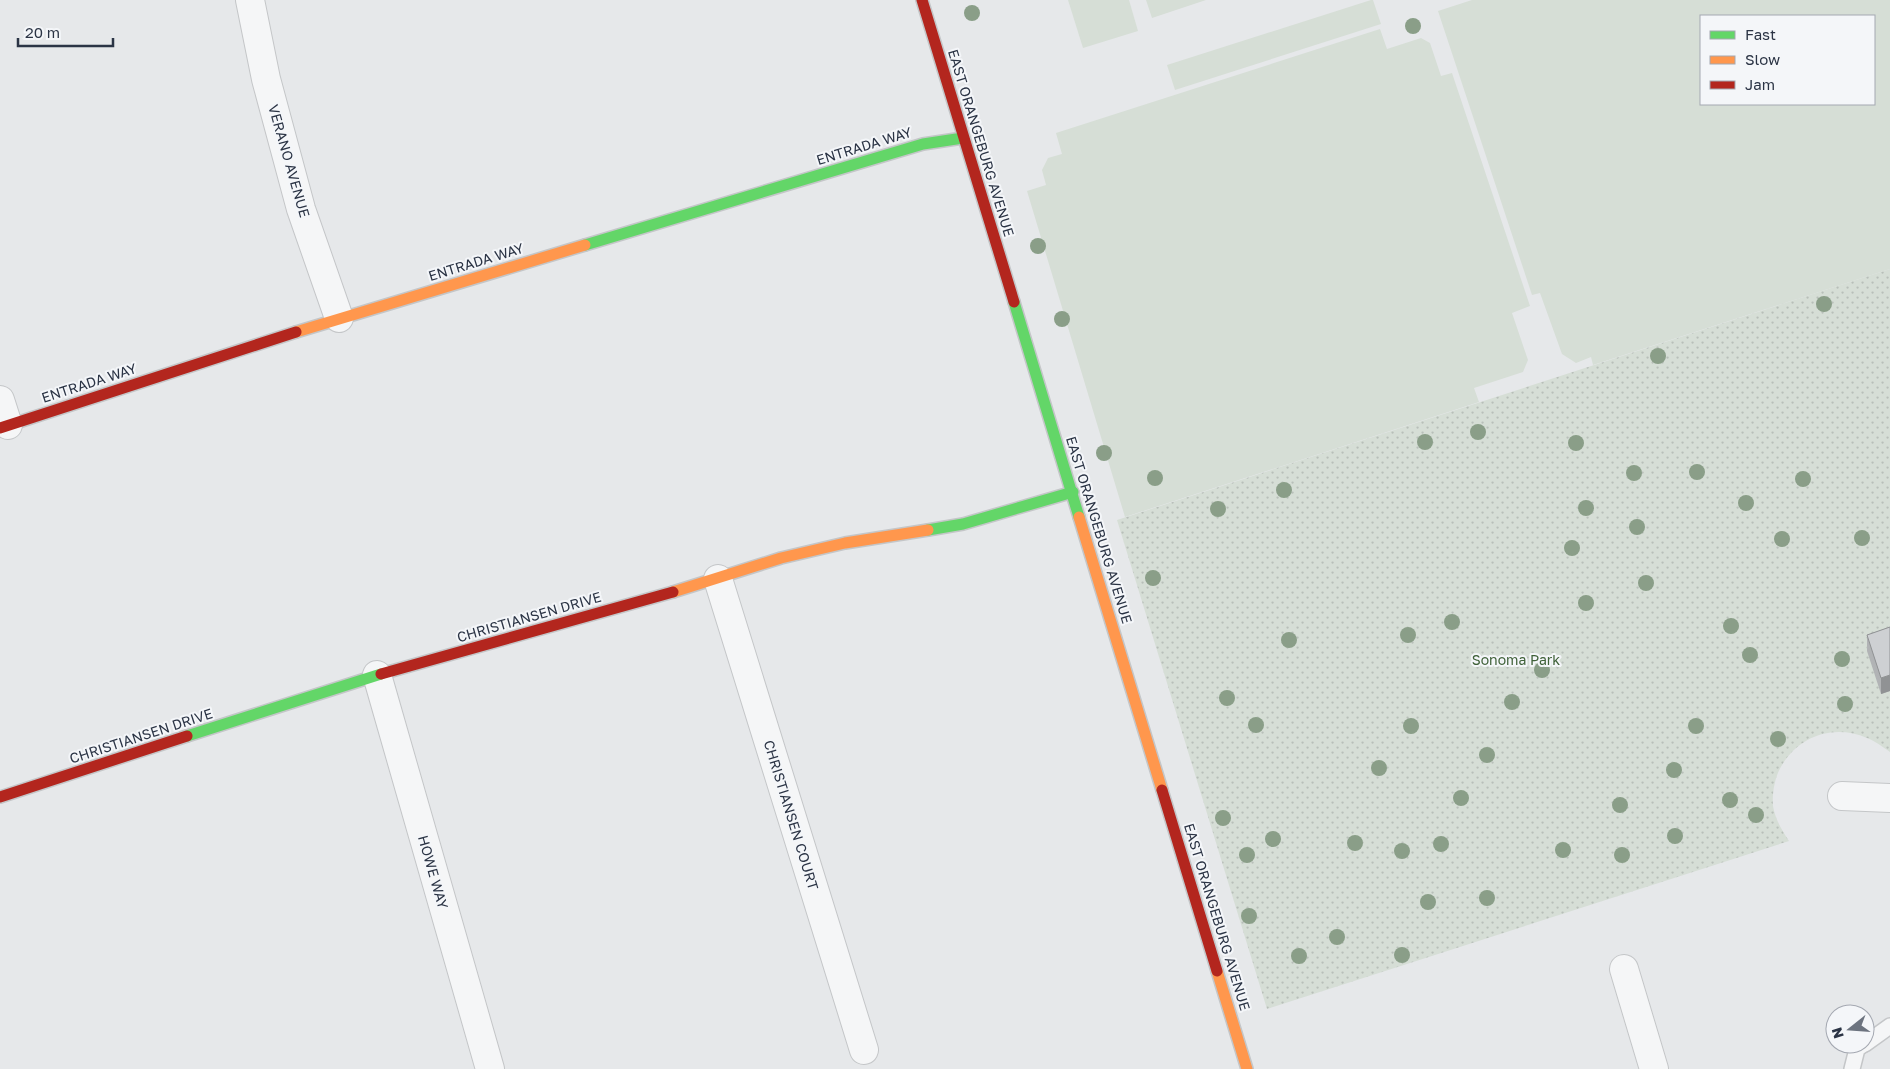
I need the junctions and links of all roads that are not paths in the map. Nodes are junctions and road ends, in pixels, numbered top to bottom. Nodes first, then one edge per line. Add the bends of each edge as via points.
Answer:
1 (250, 0) edge
2 (922, 0) edge
3 (964, 138) junction
4 (339, 318) junction
5 (3, 418) edge
6 (1072, 492) junction
7 (718, 579) junction
8 (376, 675) junction
9 (1842, 796) dead end
10 (0, 797) edge
11 (1890, 798) edge
12 (1624, 969) dead end
13 (1890, 1026) edge
14 (1875, 1037) edge
15 (864, 1050) dead end
16 (1856, 1054) edge
17 (490, 1069) edge
18 (1247, 1069) edge
19 (1654, 1069) edge
20 (1852, 1069) edge

1 - 4 street, VERANO AVENUE via 266,79 301,209
2 - 3 street, EAST ORANGEBURG AVENUE
3 - 4 street, ENTRADA WAY via 923,144
3 - 6 street, EAST ORANGEBURG AVENUE
4 - 5 street, ENTRADA WAY
6 - 7 street, CHRISTIANSEN DRIVE via 963,524 781,558
6 - 18 street, EAST ORANGEBURG AVENUE
7 - 8 street, CHRISTIANSEN DRIVE
7 - 15 street, CHRISTIANSEN COURT
8 - 10 street, CHRISTIANSEN DRIVE
8 - 17 street, HOWE WAY
9 - 11 street
12 - 19 street
13 - 14 lane
16 - 20 lane

